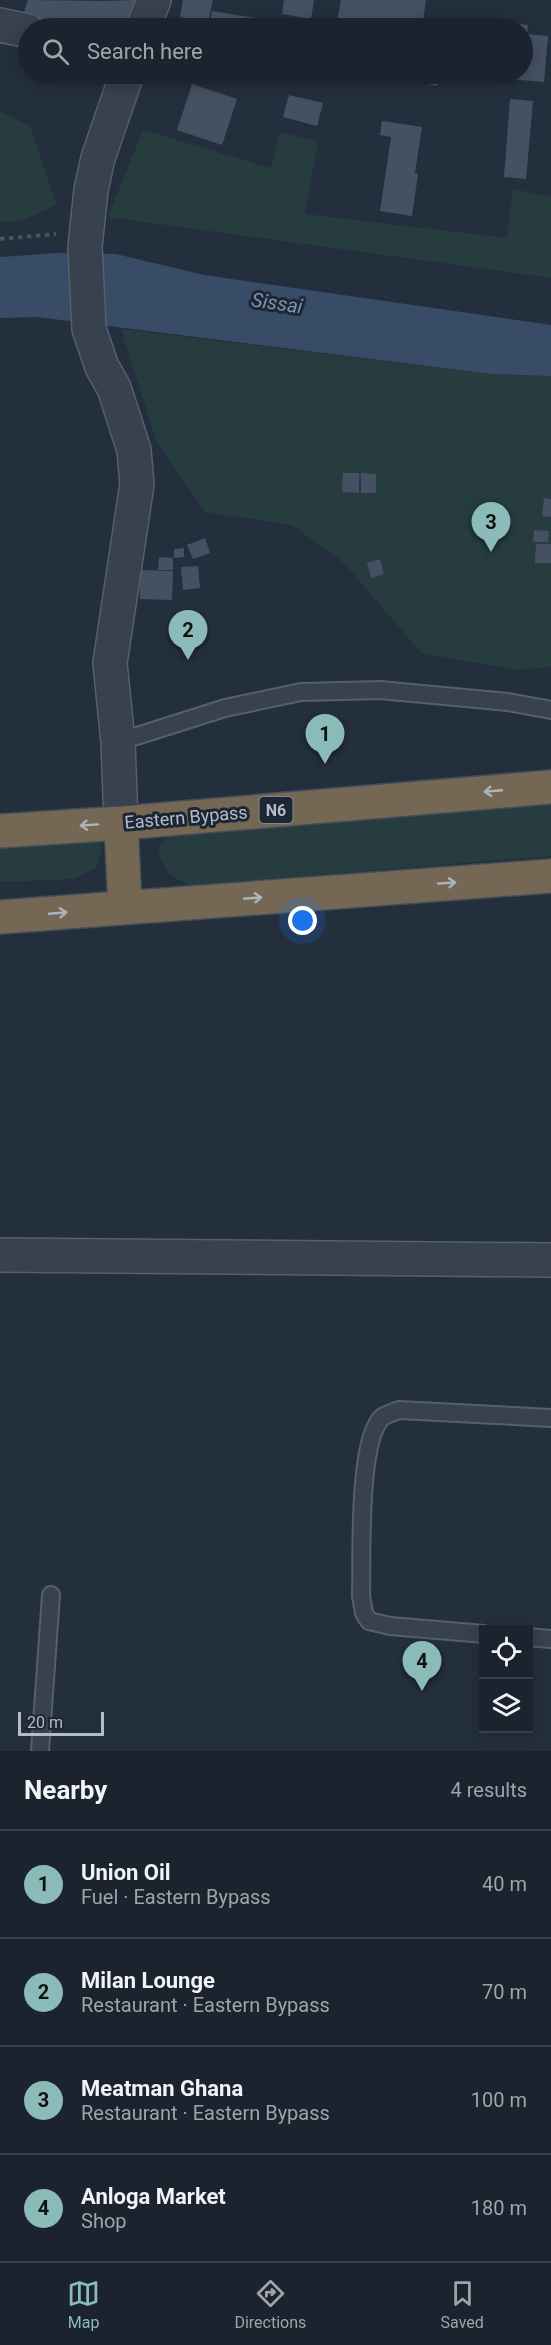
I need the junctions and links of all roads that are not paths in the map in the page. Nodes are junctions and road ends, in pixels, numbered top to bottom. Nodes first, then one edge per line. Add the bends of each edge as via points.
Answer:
1 (154, 0) edge
2 (147, 18) edge
3 (0, 25) edge
4 (18, 29) edge
5 (124, 84) edge
6 (551, 710) edge
7 (118, 742) junction
8 (551, 787) edge
9 (121, 823) junction
10 (0, 831) edge
11 (551, 876) edge
12 (125, 907) junction
13 (0, 917) edge
14 (0, 1255) edge
15 (551, 1260) edge
16 (551, 1418) edge
17 (51, 1595) dead end
18 (479, 1634) edge
19 (533, 1637) edge
20 (551, 1639) edge
21 (40, 1751) edge

1 - 2 street
3 - 4 street
5 - 7 street via 98,159 85,240 89,329 114,388 137,468 110,663
6 - 7 lane via 381,690 301,692 225,708
7 - 9 street
8 -> 9 highway, Eastern Bypass / N6
9 -> 10 highway, Eastern Bypass / N6
9 - 12 highway
12 -> 11 highway
13 -> 12 highway
14 - 15 street
16 - 18 lane via 399,1410 380,1419 370,1437 365,1462 361,1596 364,1613 369,1621 390,1626
17 - 21 lane
19 - 20 lane

